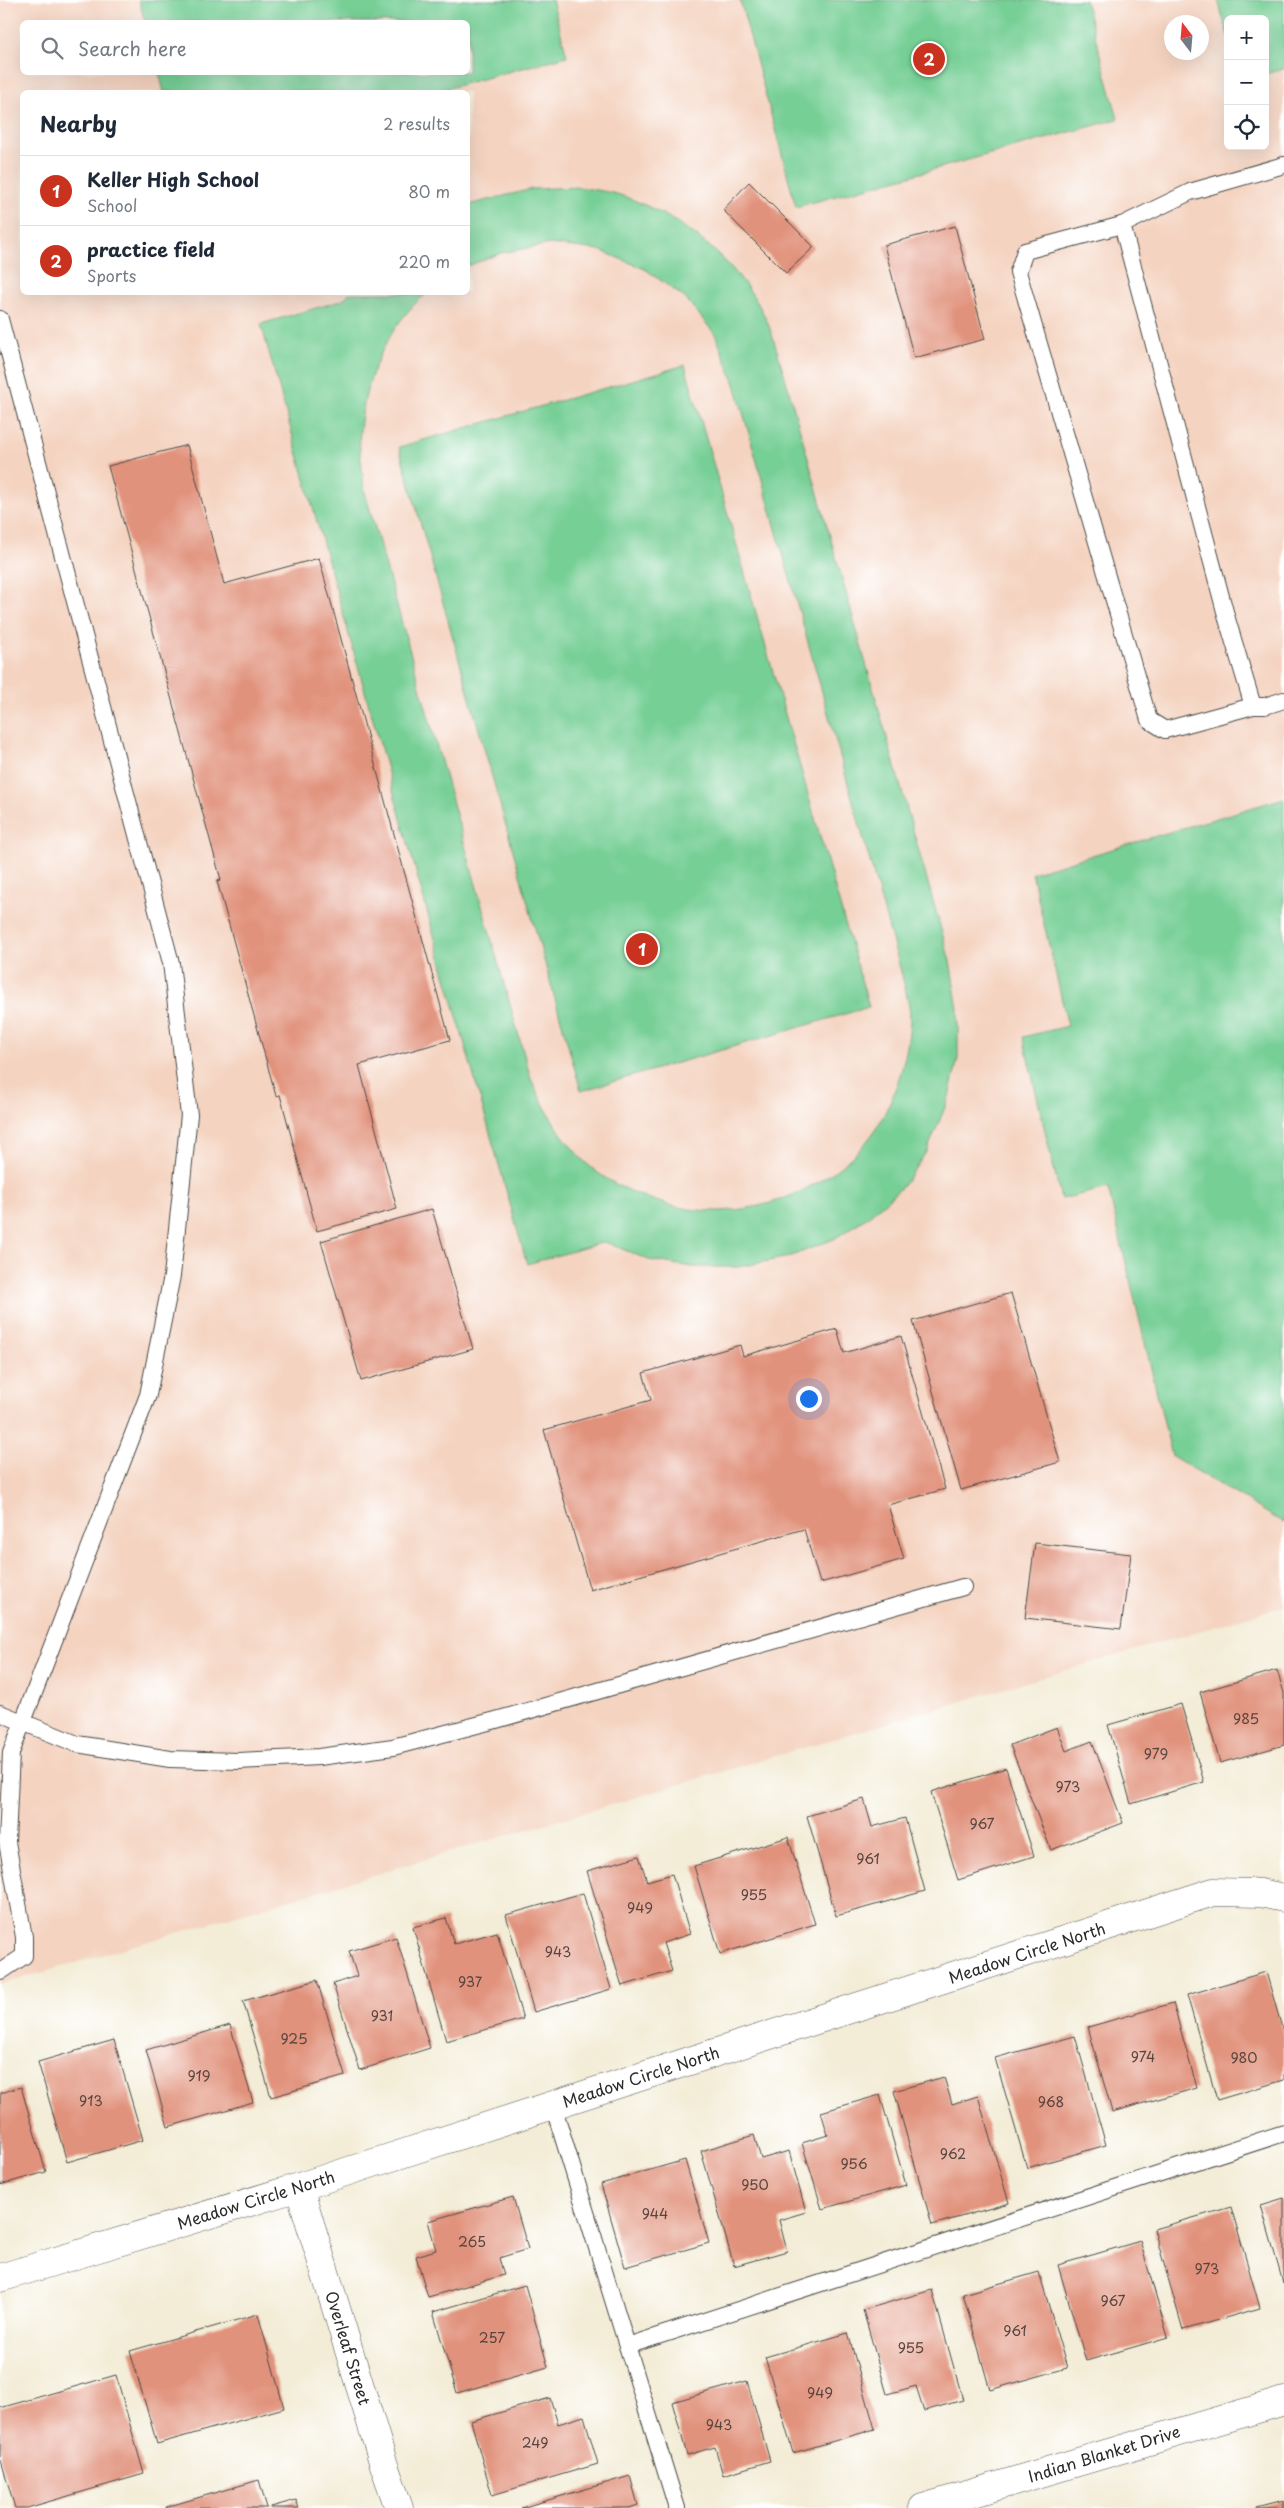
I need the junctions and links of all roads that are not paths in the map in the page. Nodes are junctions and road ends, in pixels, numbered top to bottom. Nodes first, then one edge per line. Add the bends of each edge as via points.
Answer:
1 (1284, 165) edge
2 (1122, 225) junction
3 (0, 319) edge
4 (1284, 700) edge
5 (1254, 706) junction
6 (963, 1587) dead end
7 (0, 1713) edge
8 (22, 1722) junction
9 (1284, 1898) edge
10 (0, 1972) edge
11 (553, 2105) junction
12 (1284, 2132) edge
13 (299, 2187) junction
14 (0, 2278) edge
15 (627, 2346) junction
16 (1284, 2401) edge
17 (399, 2508) edge
18 (677, 2508) edge
19 (923, 2508) edge

1 - 2 lane via 1190,192
2 - 5 lane via 1227,619
2 - 5 lane via 1025,251 1018,272 1149,720 1165,730
3 - 8 lane via 171,963 189,1115 172,1276 148,1395
4 - 5 lane
6 - 8 lane via 496,1720 374,1749 319,1757 239,1761 170,1759 77,1744
7 - 8 lane
8 - 10 lane via 11,1753 7,1842 24,1937 24,1956
9 - 11 street, Meadow Circle North via 1260,1893 1213,1892
11 - 13 street, Meadow Circle North
11 - 15 lane
12 - 15 lane
13 - 14 street, Meadow Circle North
13 - 17 street, Overleaf Street
15 - 18 lane
16 - 19 street, Indian Blanket Drive

